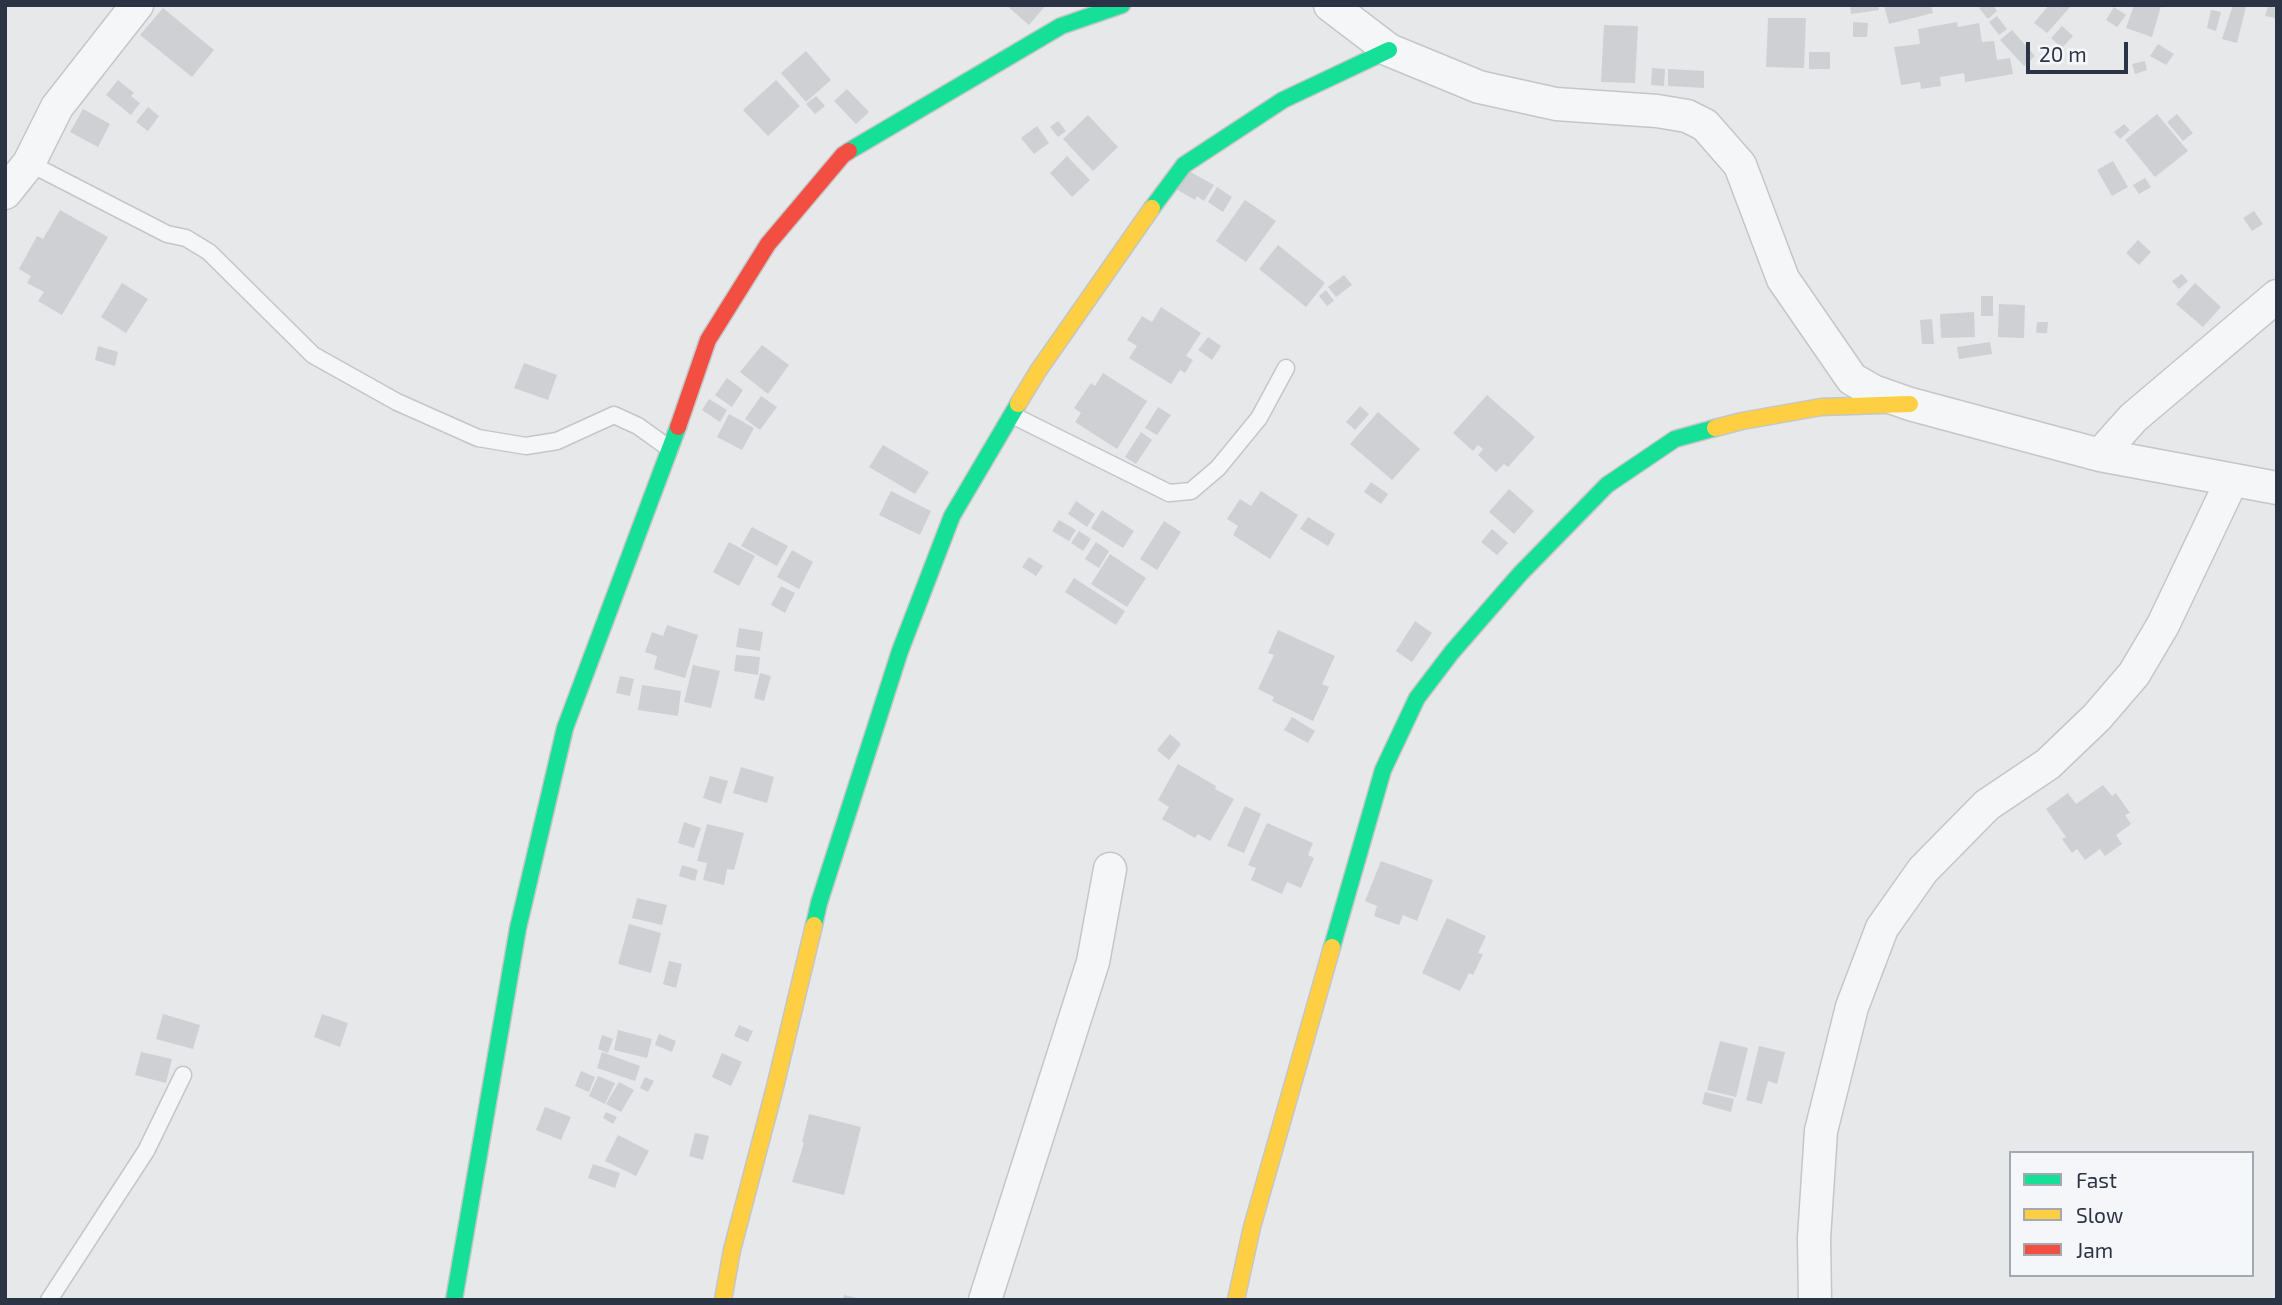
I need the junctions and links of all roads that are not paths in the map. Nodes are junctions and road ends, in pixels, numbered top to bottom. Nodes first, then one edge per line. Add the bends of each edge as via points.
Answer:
1 (137, 5) edge
2 (1122, 5) edge
3 (1330, 5) edge
4 (1389, 50) junction
5 (29, 163) junction
6 (5, 193) edge
7 (2277, 296) edge
8 (1286, 368) dead end
9 (1910, 404) junction
10 (1012, 415) junction
11 (670, 449) junction
12 (2100, 455) junction
13 (2232, 480) junction
14 (2277, 488) edge
15 (1110, 869) dead end
16 (183, 1075) dead end
17 (50, 1300) edge
18 (454, 1300) edge
19 (723, 1300) edge
20 (985, 1300) edge
21 (1236, 1300) edge
22 (1815, 1300) edge

1 - 5 street via 57,107
2 - 11 street via 1060,26 844,155 768,244 708,340
3 - 4 street
4 - 9 street via 1479,87 1556,104 1687,116 1705,125 1740,165 1783,279 1852,379
4 - 10 street via 1283,100 1184,165 1123,247
5 - 6 street
5 - 11 lane via 209,252 313,355 397,402 478,438 526,446 557,441 614,415
7 - 12 street via 2133,418
8 - 10 lane via 1259,418 1218,468 1191,491 1169,493
9 - 12 street
9 - 21 street via 1821,407 1675,439 1606,485 1520,574 1417,698 1383,770 1252,1227
10 - 19 street via 952,516 900,651 819,904
11 - 18 street via 565,728 518,928
12 - 13 street
13 - 14 street
13 - 22 street via 2163,625 2134,674 2048,764 1987,805 1923,870 1882,928 1852,1007 1821,1131
15 - 20 street via 1093,962
16 - 17 lane via 146,1151

